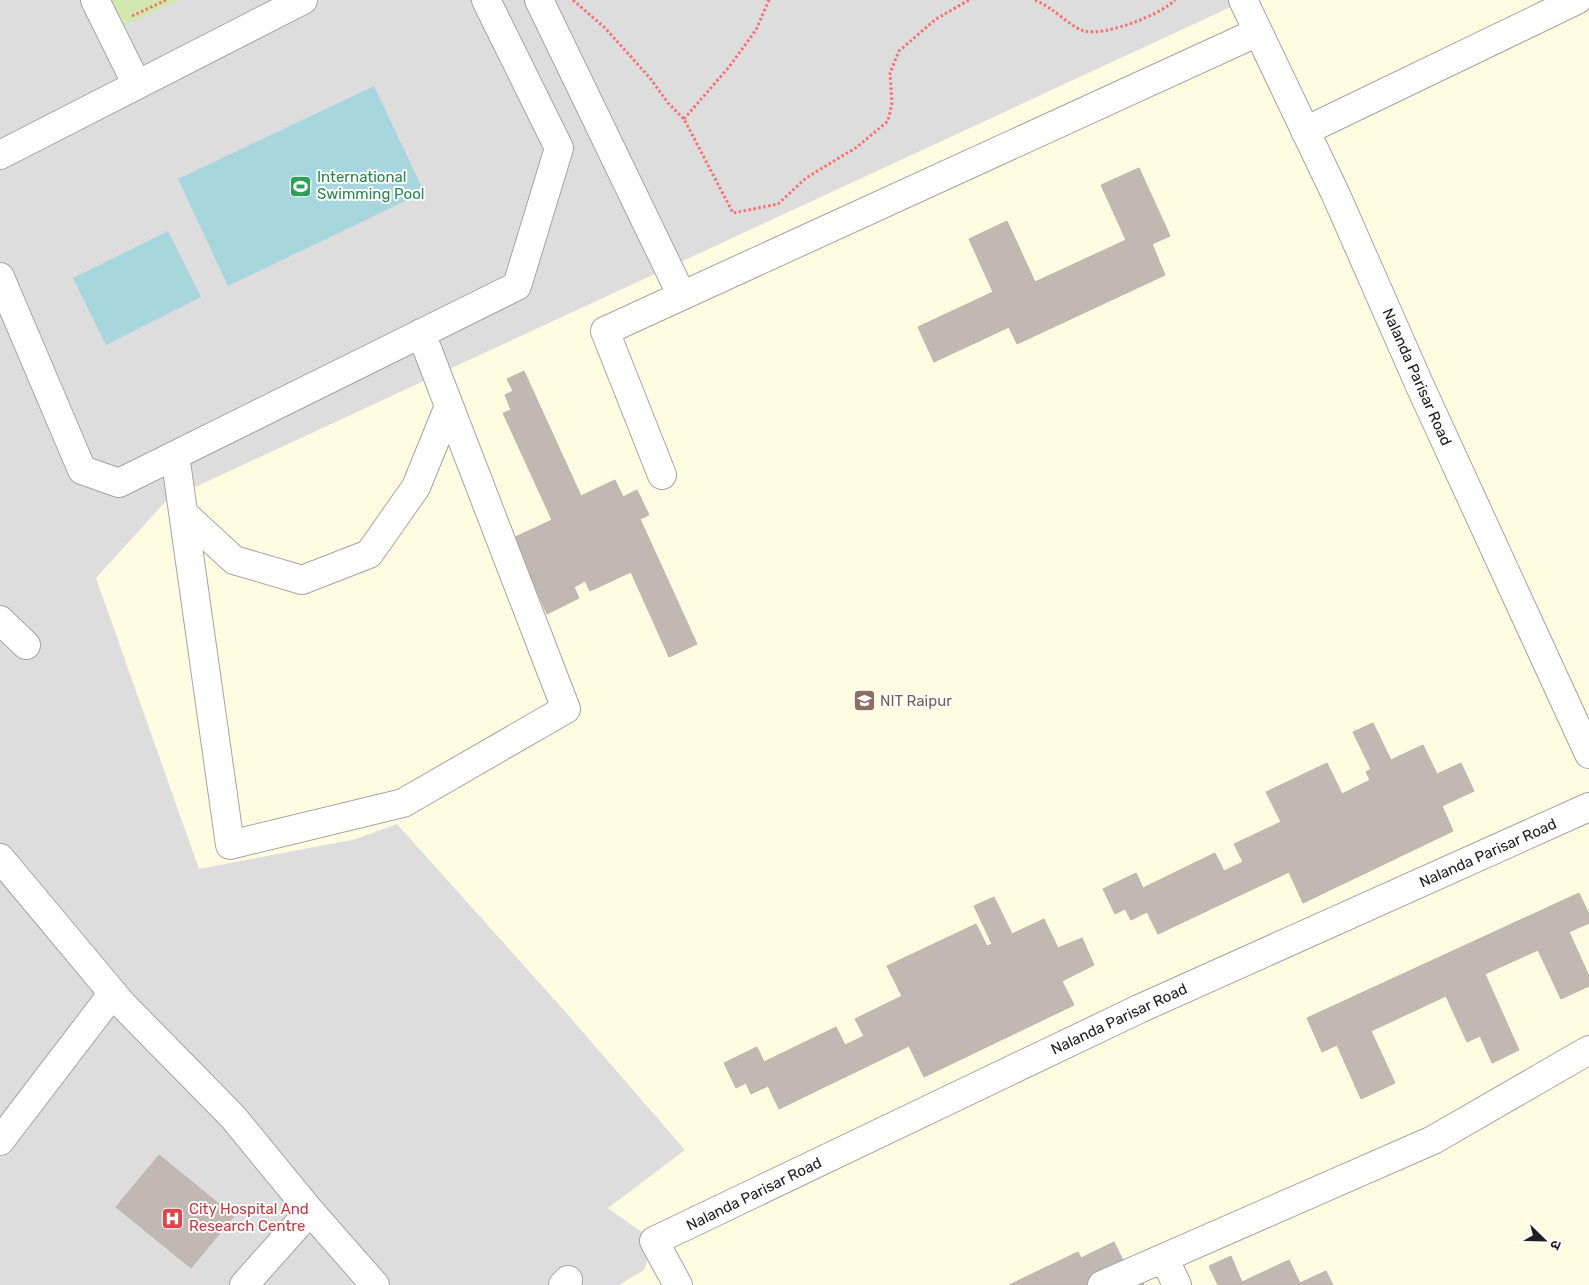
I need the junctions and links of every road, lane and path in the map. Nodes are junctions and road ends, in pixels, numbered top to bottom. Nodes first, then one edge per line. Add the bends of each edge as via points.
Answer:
1 (95, 0) edge
2 (166, 0) edge
3 (303, 0) edge
4 (486, 0) edge
5 (539, 0) edge
6 (573, 0) edge
7 (769, 0) edge
8 (968, 0) edge
9 (1035, 0) edge
10 (1175, 0) edge
11 (1244, 0) edge
12 (1577, 0) edge
13 (129, 18) dead end
14 (1258, 32) junction
15 (137, 85) junction
16 (684, 119) junction
17 (1305, 130) junction
18 (0, 155) edge
19 (0, 277) edge
20 (682, 296) junction
21 (421, 333) junction
22 (449, 406) junction
23 (175, 455) junction
24 (662, 475) dead end
25 (184, 514) junction
26 (0, 620) edge
27 (26, 644) dead end
28 (1589, 754) edge
29 (1589, 807) edge
30 (0, 858) edge
31 (112, 993) junction
32 (1589, 1050) edge
33 (0, 1141) edge
34 (310, 1211) junction
35 (1164, 1258) junction
36 (244, 1285) edge
37 (375, 1285) edge
38 (678, 1285) edge
39 (1102, 1285) edge
40 (1177, 1285) edge

1 - 15 street
2 - 13 path
3 - 15 street
4 - 21 street via 559,148 517,286
5 - 20 street
6 - 16 path via 605,28
7 - 16 path via 756,30
8 - 16 path via 936,19 899,51 890,73 892,103 888,121 857,147 806,178 778,204 733,214
9 - 10 path via 1083,32 1106,32 1141,19
11 - 14 street, Nalanda Parisar Road
12 - 17 street
14 - 17 street, Nalanda Parisar Road
14 - 20 street
15 - 18 street
17 - 28 street, Nalanda Parisar Road
19 - 23 street via 82,470 119,483
20 - 24 street via 605,332
21 - 22 street
21 - 23 street
22 - 25 street via 416,487 369,554 302,580 234,560
22 - 25 street via 566,708 403,803 230,846
23 - 25 street
26 - 27 street
29 - 38 street, Nalanda Parisar Road via 1139,1009 654,1241
30 - 31 street
31 - 33 street
31 - 34 street via 233,1117
32 - 35 street via 1432,1140
34 - 36 street
34 - 37 street
35 - 39 street
35 - 40 street

